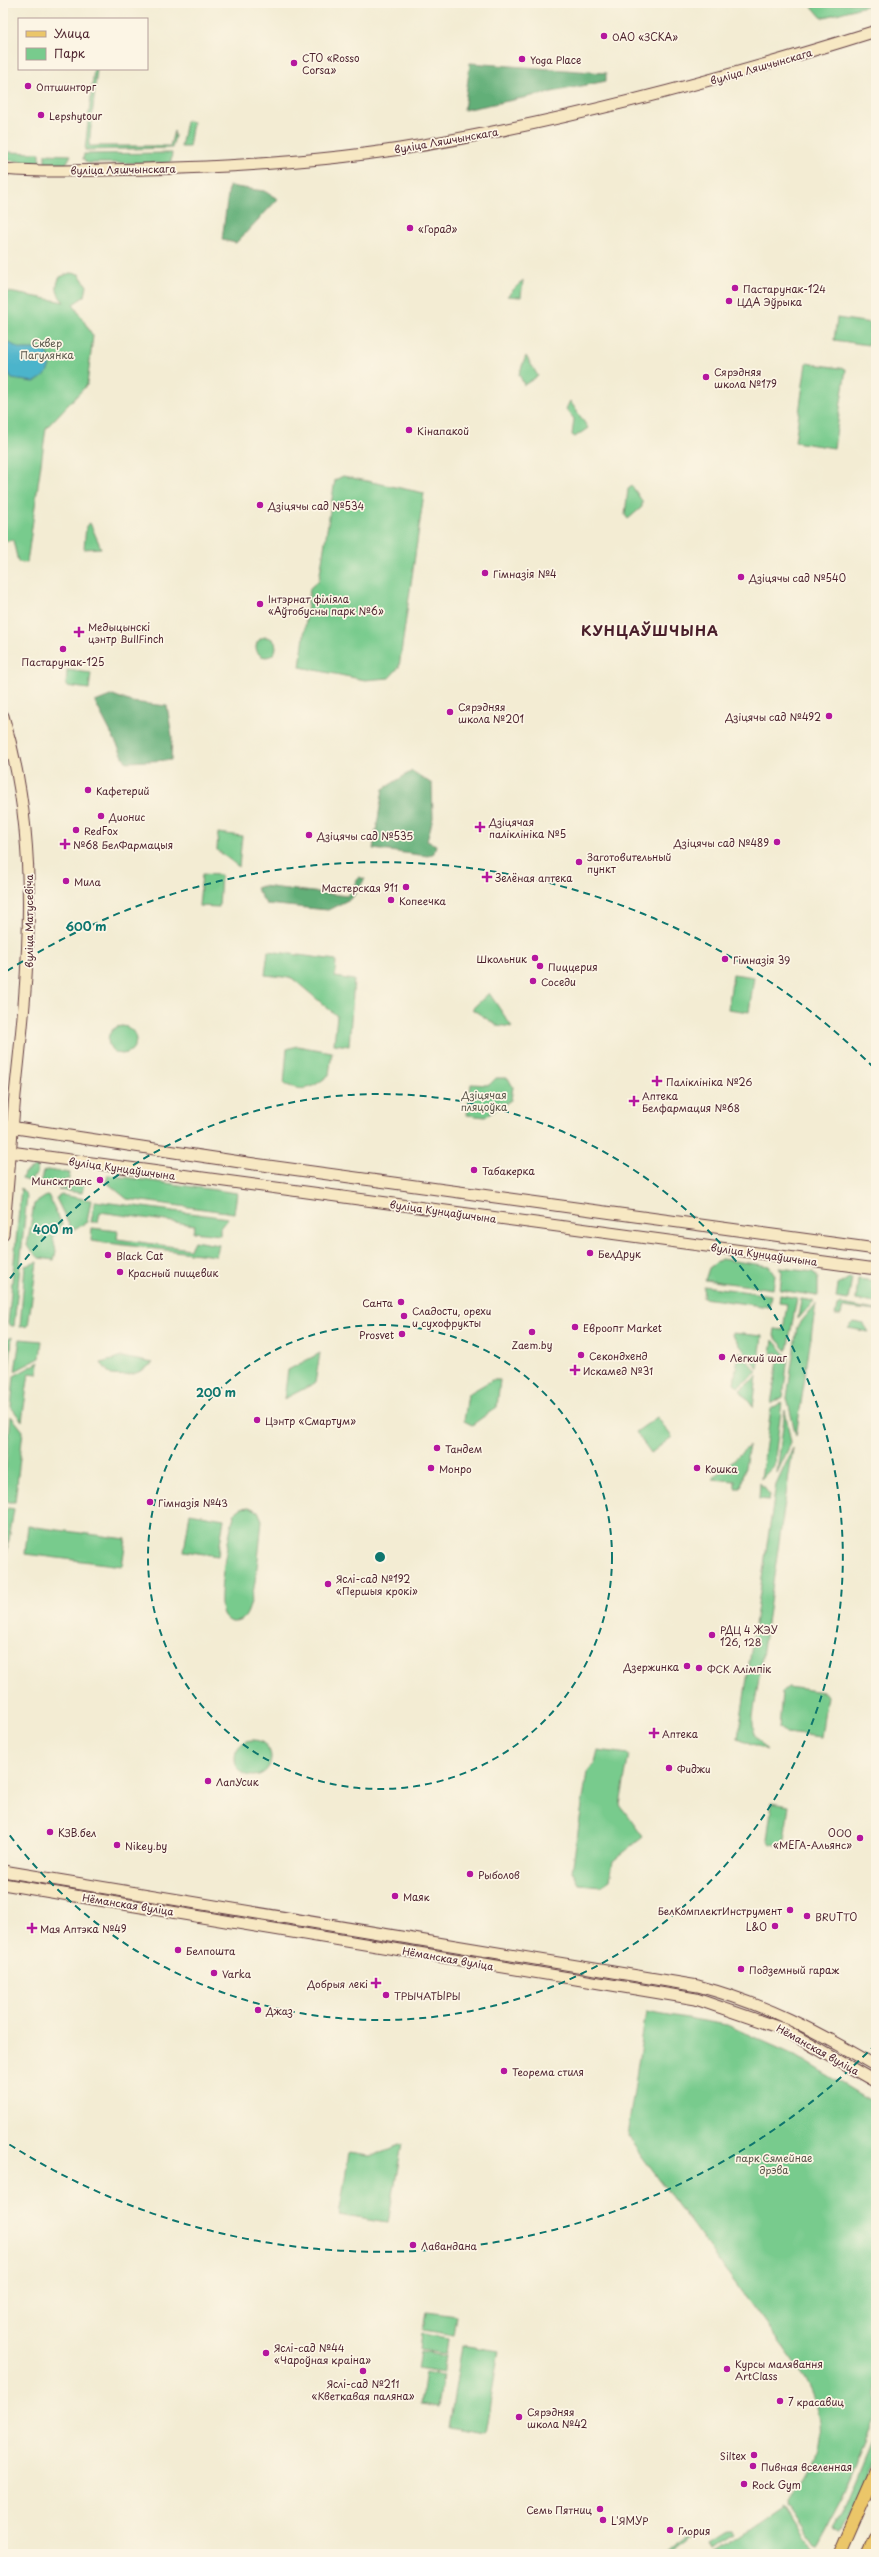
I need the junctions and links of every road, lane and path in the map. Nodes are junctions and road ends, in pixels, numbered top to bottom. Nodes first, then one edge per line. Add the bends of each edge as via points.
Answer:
1 (876, 31) edge
2 (3, 169) edge
3 (3, 716) edge
4 (8, 1127) edge
5 (7, 1152) edge
6 (3, 1234) edge
7 (876, 1249) edge
8 (876, 1269) edge
9 (3, 1871) edge
10 (3, 1884) edge
11 (876, 2066) edge
12 (876, 2082) edge
13 (876, 2472) edge
14 (876, 2539) edge
15 (840, 2554) edge
16 (869, 2554) edge

1 - 2 main road, вуліца Ляшчынскага via 714,80 530,125 397,149 194,168 78,171
3 - 4 main road, вуліца Матусевіча via 20,786 29,900 27,985
4 - 5 main road, вуліца Матусевіча
4 - 7 main road, вуліца Кунцаўшчына via 247,1163
5 - 6 main road, вуліца Матусевіча
5 - 8 main road, вуліца Кунцаўшчына
9 - 11 main road, Нёманская вуліца via 698,1986 769,2009 821,2034
10 - 12 main road, Нёманская вуліца via 696,1999 783,2028
13 - 15 main road
14 - 16 main road

